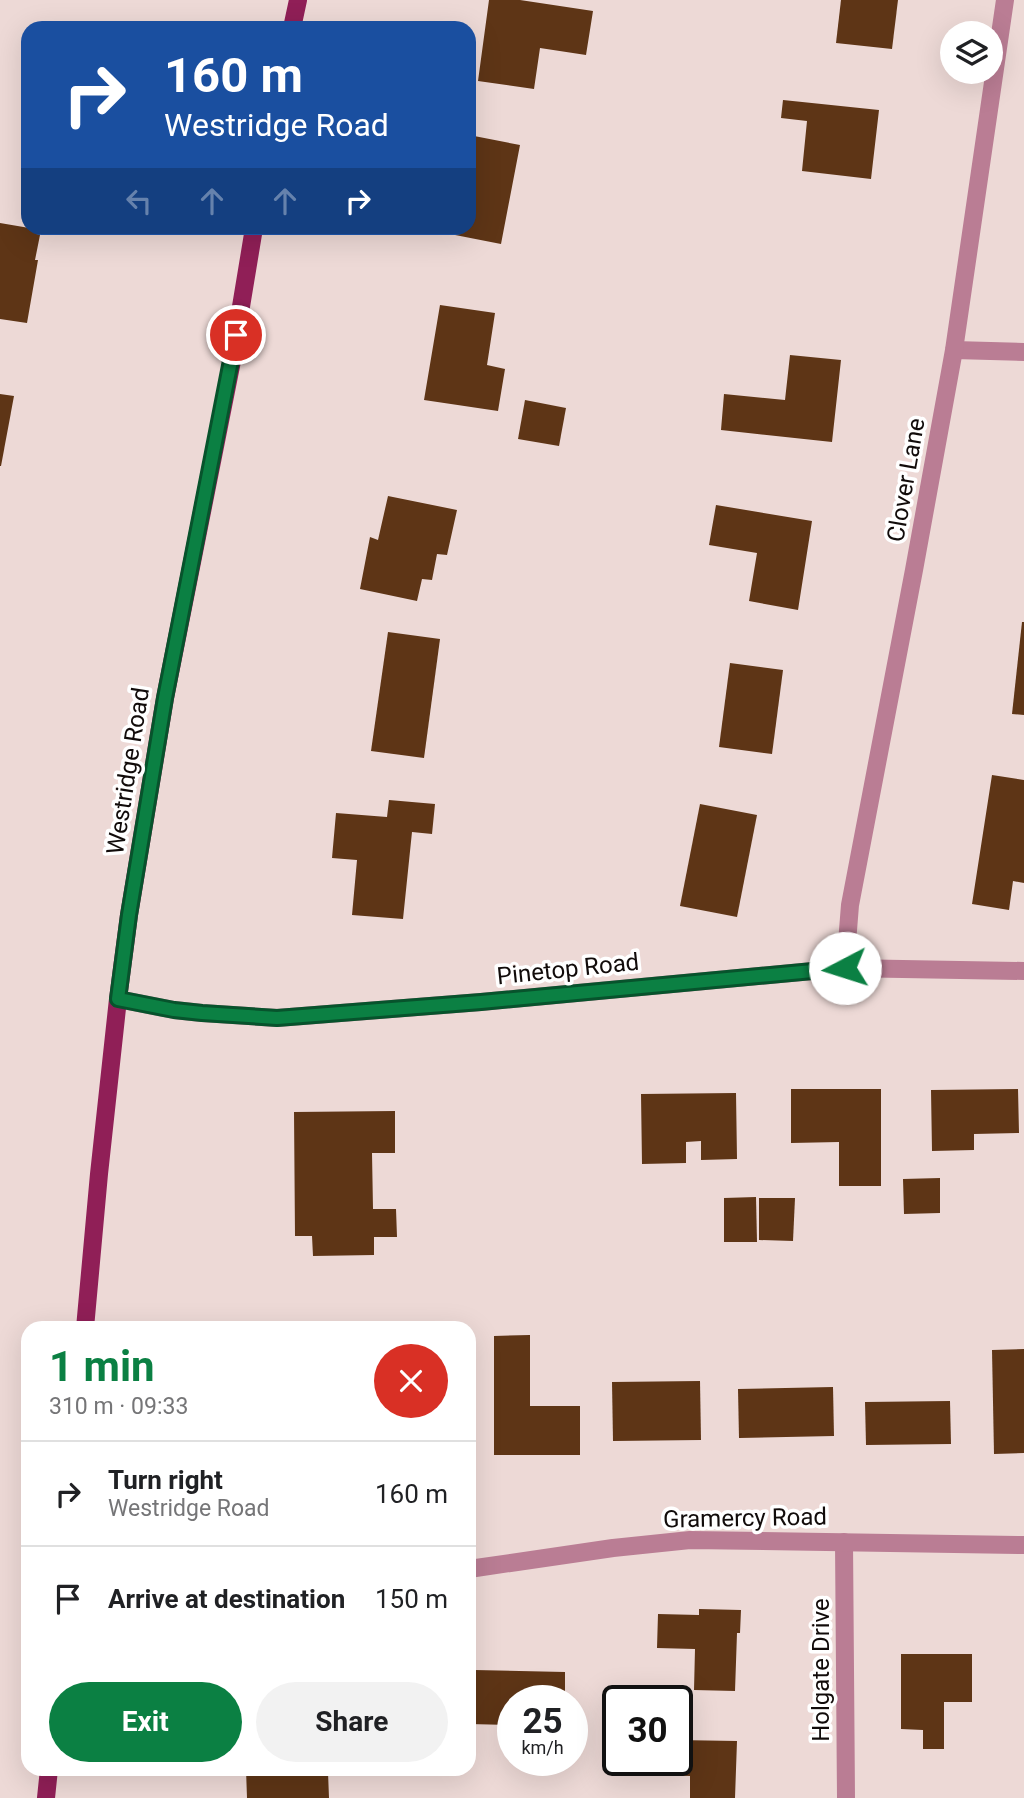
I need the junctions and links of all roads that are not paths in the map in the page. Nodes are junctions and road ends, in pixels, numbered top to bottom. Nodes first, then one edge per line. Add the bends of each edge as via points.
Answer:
1 (298, 0) edge
2 (1005, 0) edge
3 (294, 21) edge
4 (253, 235) edge
5 (954, 350) junction
6 (1024, 352) edge
7 (845, 968) junction
8 (1024, 971) edge
9 (118, 999) junction
10 (86, 1321) edge
11 (844, 1542) junction
12 (1024, 1545) edge
13 (476, 1568) edge
14 (48, 1776) edge
15 (46, 1798) edge
16 (846, 1798) edge

1 - 3 main road
2 - 5 street, Clover Lane
4 - 9 main road, Westridge Road via 165,698
5 - 6 street
5 - 7 street, Clover Lane via 850,905
7 - 8 street, Pinetop Road
7 - 9 street, Pinetop Road via 277,1018 174,1010
9 - 10 main road, Westridge Road
11 - 12 street, Gramercy Road
11 - 13 street, Gramercy Road via 690,1540
11 - 16 street, Holgate Drive
14 - 15 main road

